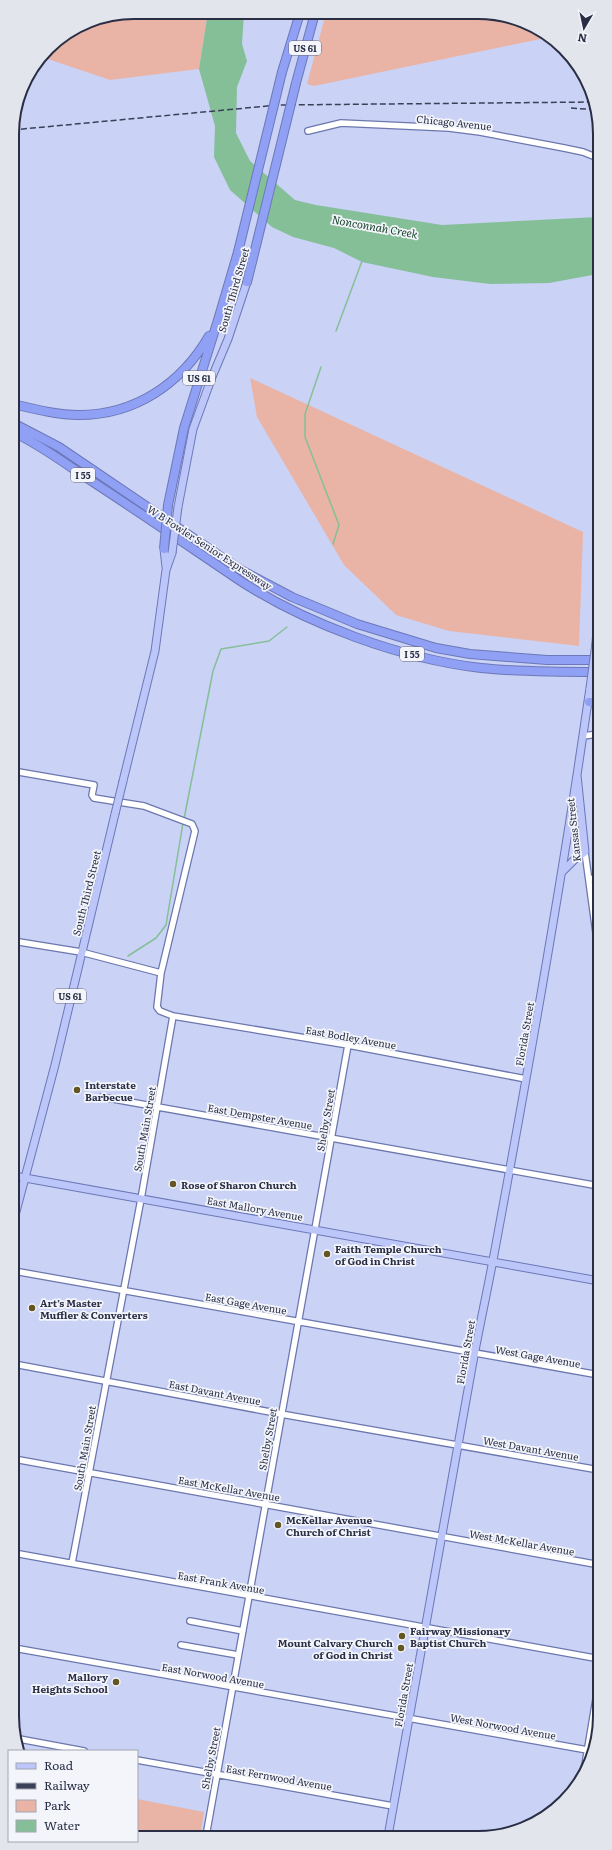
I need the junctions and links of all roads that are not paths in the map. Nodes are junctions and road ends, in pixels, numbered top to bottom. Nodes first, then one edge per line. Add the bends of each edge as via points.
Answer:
1 (298, 19) edge
2 (313, 19) edge
3 (308, 131) dead end
4 (593, 156) edge
5 (247, 282) joint
6 (218, 320) junction
7 (19, 405) edge
8 (19, 426) edge
9 (19, 436) edge
10 (164, 549) joint
11 (166, 570) junction
12 (593, 660) edge
13 (593, 666) edge
14 (593, 672) edge
15 (589, 702) junction
16 (593, 702) edge
17 (593, 735) edge
18 (584, 736) junction
19 (19, 772) edge
20 (577, 775) junction
21 (585, 852) junction
22 (562, 873) junction
23 (588, 878) junction
24 (593, 879) edge
25 (593, 913) edge
26 (19, 942) edge
27 (81, 952) junction
28 (160, 973) junction
29 (173, 1016) junction
30 (348, 1045) junction
31 (526, 1079) junction
32 (102, 1097) dead end
33 (157, 1107) junction
34 (331, 1138) junction
35 (510, 1170) junction
36 (19, 1177) edge
37 (25, 1178) junction
38 (593, 1185) edge
39 (141, 1198) junction
40 (19, 1200) edge
41 (314, 1229) junction
42 (493, 1262) junction
43 (19, 1272) edge
44 (593, 1280) edge
45 (122, 1291) junction
46 (298, 1322) junction
47 (474, 1354) junction
48 (19, 1365) edge
49 (593, 1374) edge
50 (105, 1380) junction
51 (281, 1414) junction
52 (460, 1444) junction
53 (19, 1460) edge
54 (593, 1469) edge
55 (88, 1472) junction
56 (265, 1504) junction
57 (441, 1536) junction
58 (19, 1554) edge
59 (72, 1563) junction
60 (593, 1564) edge
61 (249, 1596) junction
62 (190, 1621) dead end
63 (426, 1626) junction
64 (243, 1631) junction
65 (181, 1645) dead end
66 (19, 1649) edge
67 (238, 1655) junction
68 (593, 1658) edge
69 (233, 1687) junction
70 (593, 1715) edge
71 (409, 1718) junction
72 (21, 1739) edge
73 (79, 1750) edge
74 (587, 1750) joint
75 (138, 1760) edge
76 (215, 1774) junction
77 (394, 1806) junction
78 (207, 1831) edge
79 (389, 1831) edge

1 - 6 highway, South Third Street / US 61, bridge
2 - 5 highway, South Third Street / US 61, bridge
3 - 4 street, Chicago Avenue via 341,123 449,128 564,148
5 - 11 main road, South Third Street / US 61, bridge via 228,340 193,429 172,553
6 - 7 highway via 204,344 180,374 157,392 118,411 79,415 46,412
6 - 10 highway, South Third Street / US 61, bridge via 184,428 168,505
8 - 12 highway, W B Fowler Senior Expressway / I 55 via 59,447 239,569 292,597 357,624 436,648 470,654
9 - 14 highway, W B Fowler Senior Expressway / I 55 via 63,462 240,581 303,616 356,637 422,657 480,668 538,673
10 - 11 main road, South Third Street / US 61
11 - 27 main road, South Third Street / US 61, bridge via 155,651
13 - 15 main road, Kansas Street, bridge
15 - 16 highway
15 - 18 main road, Kansas Street
17 - 18 street
18 - 20 main road, Kansas Street
19 - 28 street via 94,785 94,798 144,806 192,824 195,831
20 - 21 main road, Kansas Street
20 - 22 main road, Florida Street
21 - 22 main road
21 - 23 street, Kansas Street
22 - 31 main road, Florida Street
23 - 24 street
23 - 25 street, Kansas Street
26 - 27 street
27 - 28 street
27 - 37 main road, South Third Street / US 61
28 - 29 street via 157,1007 160,1011
29 - 30 street, East Bodley Avenue
29 - 33 street, South Main Street
30 - 31 street, East Bodley Avenue
30 - 34 street, Shelby Street
31 - 35 main road, Florida Street
32 - 33 street, East Dempster Avenue
33 - 34 street, East Dempster Avenue
33 - 39 street, South Main Street
34 - 35 street, East Dempster Avenue
34 - 41 street, Shelby Street
35 - 38 street, East Dempster Avenue
35 - 42 main road, Florida Street
36 - 37 main road, East Mallory Avenue
37 - 39 main road, East Mallory Avenue
37 - 40 main road, South Third Street / US 61
39 - 41 main road, East Mallory Avenue
39 - 45 street, South Main Street
41 - 42 main road, East Mallory Avenue
41 - 46 street, Shelby Street
42 - 44 main road, East Mallory Avenue
42 - 47 main road, Florida Street
43 - 45 street, East Gage Avenue
45 - 46 street, East Gage Avenue
45 - 50 street, South Main Street
46 - 47 street, East Gage Avenue
46 - 51 street, Shelby Street
47 - 49 street, West Gage Avenue
47 - 52 main road, Florida Street
48 - 50 street, East Davant Avenue
50 - 51 street, East Davant Avenue
50 - 55 street, South Main Street
51 - 52 street, East Davant Avenue
51 - 56 street, Shelby Street
52 - 54 street, West Davant Avenue
52 - 57 main road, Florida Street
53 - 55 street, East McKellar Avenue
55 - 56 street, East McKellar Avenue
55 - 59 street, South Main Street
56 - 57 street, East McKellar Avenue
56 - 61 street, Shelby Street
57 - 60 street, West McKellar Avenue
57 - 63 main road, Florida Street
58 - 59 street, East Frank Avenue
59 - 61 street, East Frank Avenue
61 - 63 street, East Frank Avenue
61 - 64 street, Shelby Street
62 - 64 street
63 - 68 street, East Frank Avenue
63 - 71 main road, Florida Street
64 - 67 street, Shelby Street
65 - 67 street
66 - 69 street, East Norwood Avenue
67 - 69 street, Shelby Street
69 - 71 street, East Norwood Avenue
69 - 76 street, Shelby Street
70 - 74 street
71 - 74 street, West Norwood Avenue
71 - 77 main road, Florida Street
72 - 73 street
75 - 76 street, East Fernwood Avenue
76 - 77 street, East Fernwood Avenue
76 - 78 street, Shelby Street
77 - 79 main road, Florida Street

